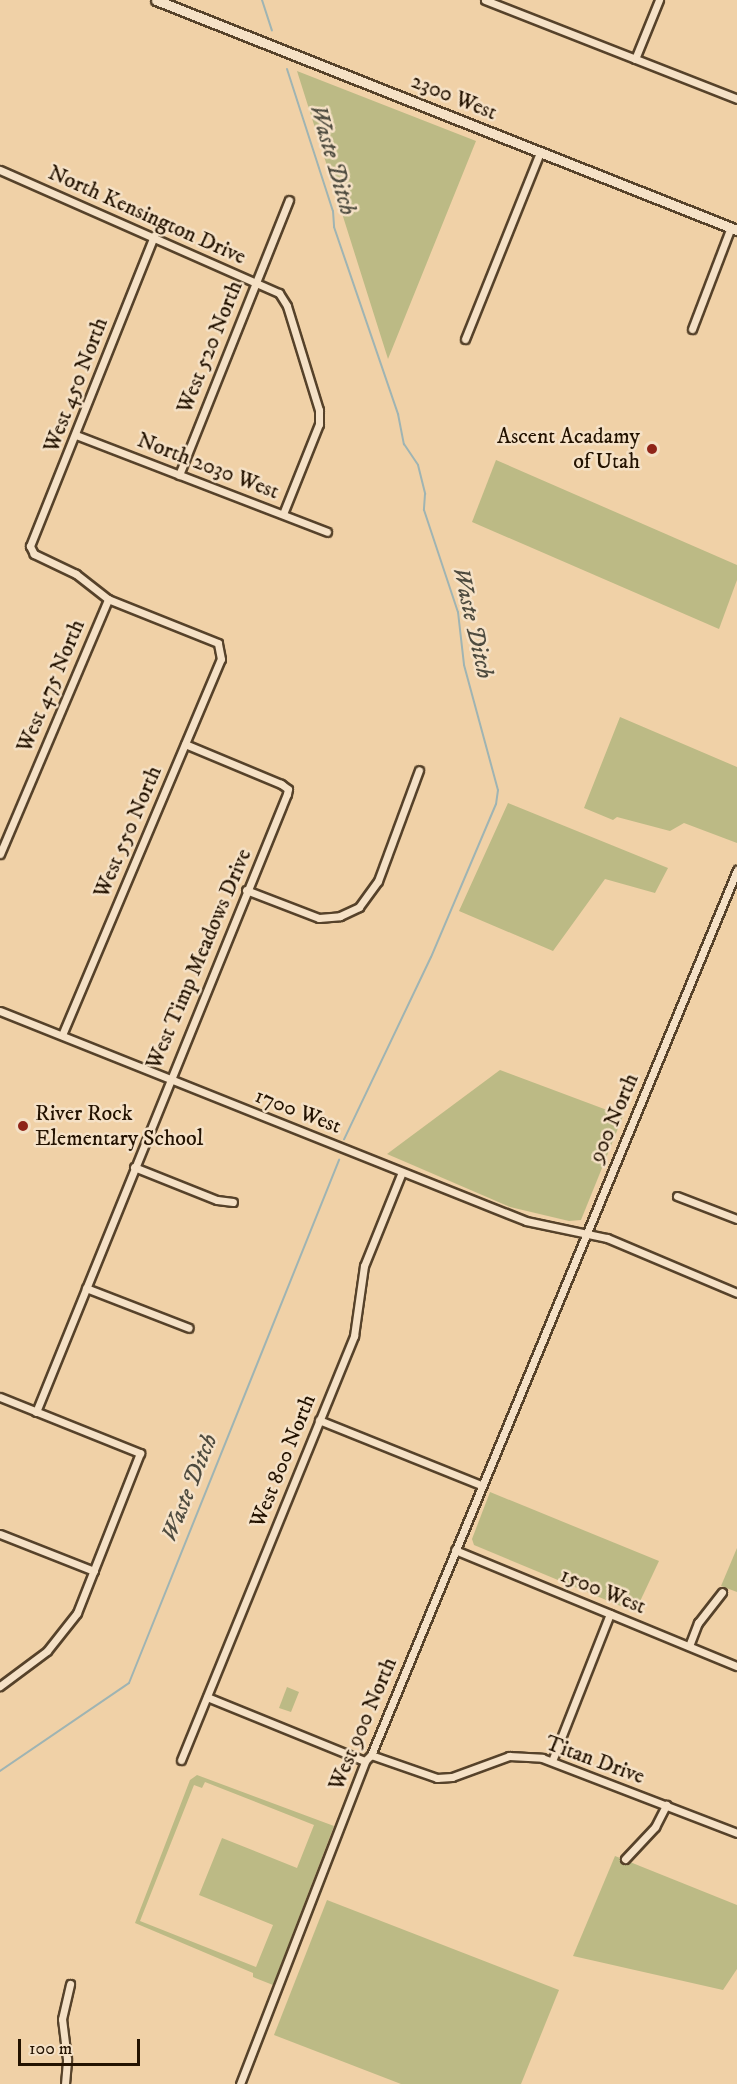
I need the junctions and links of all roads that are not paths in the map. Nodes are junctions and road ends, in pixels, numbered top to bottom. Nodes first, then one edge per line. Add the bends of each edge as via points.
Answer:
1 (156, 0) edge
2 (485, 0) edge
3 (659, 0) edge
4 (501, 3) edge
5 (635, 59) junction
6 (737, 99) edge
7 (540, 152) junction
8 (0, 170) edge
9 (290, 200) dead end
10 (734, 229) edge
11 (154, 237) junction
12 (256, 282) junction
13 (692, 329) dead end
14 (465, 339) dead end
15 (76, 435) junction
16 (179, 475) junction
17 (283, 514) junction
18 (327, 532) dead end
19 (108, 599) junction
20 (185, 744) junction
21 (419, 770) dead end
22 (0, 854) edge
23 (737, 870) edge
24 (246, 890) junction
25 (0, 1011) edge
26 (62, 1035) junction
27 (168, 1080) junction
28 (134, 1167) junction
29 (402, 1172) junction
30 (677, 1196) dead end
31 (233, 1202) dead end
32 (737, 1219) edge
33 (586, 1232) junction
34 (86, 1288) junction
35 (737, 1293) edge
36 (189, 1328) dead end
37 (524, 1380) joint
38 (0, 1398) edge
39 (36, 1412) junction
40 (320, 1420) junction
41 (481, 1485) junction
42 (0, 1534) edge
43 (455, 1550) junction
44 (94, 1571) junction
45 (722, 1592) dead end
46 (610, 1614) junction
47 (689, 1646) junction
48 (737, 1666) edge
49 (0, 1686) edge
50 (207, 1697) junction
51 (368, 1758) junction
52 (181, 1760) dead end
53 (552, 1761) junction
54 (666, 1805) junction
55 (737, 1833) edge
56 (625, 1859) dead end
57 (70, 1984) dead end
58 (65, 2084) edge
59 (240, 2084) edge

1 - 7 main road, 2300 West
2 - 4 street
3 - 5 street
4 - 5 street
5 - 6 street
7 - 10 main road, 2300 West
7 - 14 street
8 - 11 street, North Kensington Drive
9 - 12 street, West 520 North
10 - 13 street
11 - 12 street, North Kensington Drive
11 - 15 street, West 450 North
12 - 16 street, West 520 North
12 - 17 street, North Kensington Drive via 279,293 287,306 319,410 319,424
15 - 16 street, North 2030 West
15 - 19 street, West 450 North via 30,546 34,554 75,574
16 - 17 street, North 2030 West
17 - 18 street, North 2030 West
19 - 20 street, West 550 North via 218,643 221,659
19 - 22 street, West 475 North
20 - 24 street, West Timp Meadows Drive via 288,789
20 - 26 street, West 550 North
21 - 24 street via 378,881 366,901 350,912 319,918
23 - 33 street, 900 North
24 - 27 street, West Timp Meadows Drive
25 - 26 street, 1700 West
26 - 27 street, 1700 West
27 - 28 street, West Timp Meadows Drive
27 - 29 street, 1700 West
28 - 31 street via 217,1200
28 - 34 street, West Timp Meadows Drive
29 - 33 street, 1700 West via 526,1221
29 - 40 street, West 800 North via 364,1266 354,1336
30 - 32 street
33 - 35 street, 1700 West
33 - 37 street, 900 North
34 - 36 street
34 - 39 street, West Timp Meadows Drive
37 - 41 street, West 900 North
38 - 39 street
39 - 44 street via 140,1453
40 - 41 street
40 - 50 street, West 800 North
41 - 43 street, West 900 North
42 - 44 street
43 - 46 street, 1500 West
43 - 51 street, West 900 North
44 - 49 street via 68,1627 47,1651
45 - 47 street via 699,1623
46 - 47 street, 1500 West
46 - 53 street
47 - 48 street, 1500 West
50 - 51 street, Titan Drive
50 - 52 street, West 800 North
51 - 53 street, Titan Drive via 437,1778 452,1777 509,1756 532,1755
51 - 59 street, West 900 North
53 - 54 street, Titan Drive
54 - 55 street, Titan Drive
54 - 56 street via 655,1827
57 - 58 street via 62,2019 68,2059

